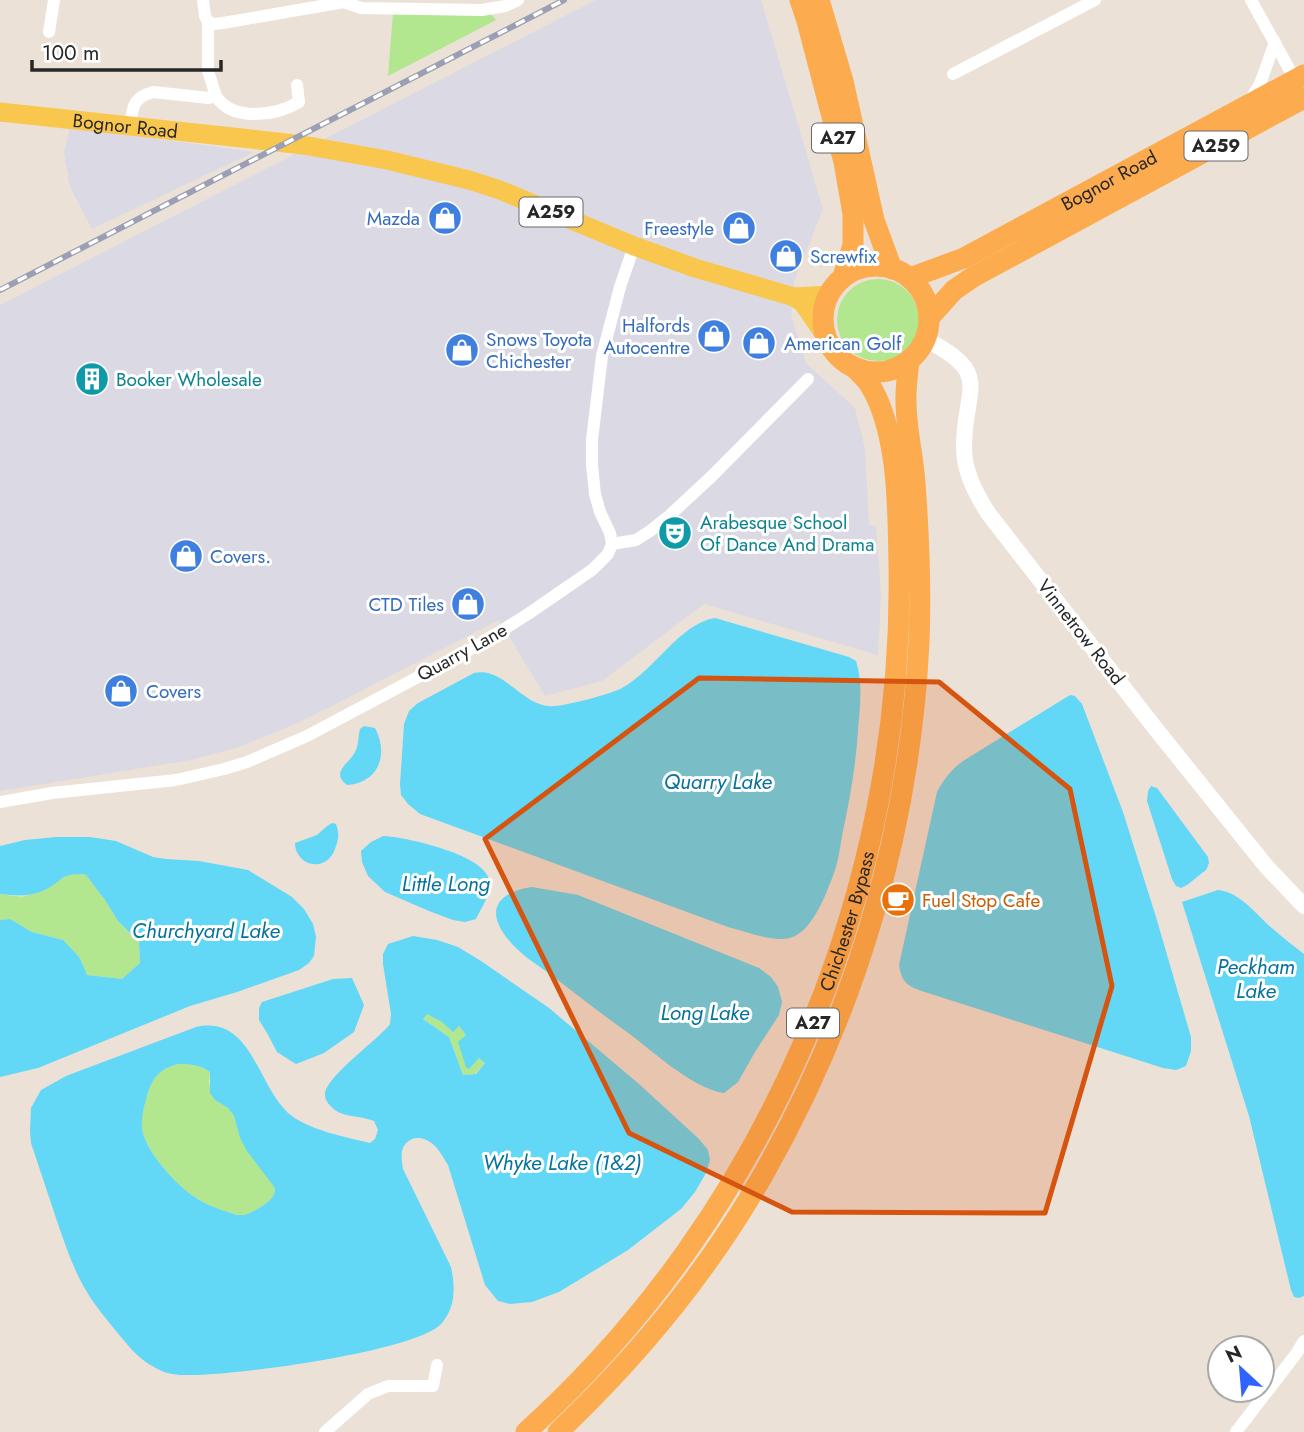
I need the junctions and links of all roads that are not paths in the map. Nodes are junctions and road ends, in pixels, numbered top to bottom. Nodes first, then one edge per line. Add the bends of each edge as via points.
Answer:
1 (54, 0) edge
2 (203, 0) edge
3 (517, 0) edge
4 (800, 0) edge
5 (819, 0) edge
6 (1094, 0) edge
7 (1251, 0) edge
8 (343, 1) edge
9 (208, 22) junction
10 (49, 32) dead end
11 (1275, 42) junction
12 (953, 74) dead end
13 (297, 85) dead end
14 (1302, 87) edge
15 (216, 96) junction
16 (1247, 106) junction
17 (0, 113) edge
18 (130, 126) junction
19 (634, 246) junction
20 (901, 273) junction
21 (843, 277) junction
22 (829, 295) junction
23 (794, 297) junction
24 (929, 318) junction
25 (825, 335) junction
26 (925, 339) junction
27 (909, 360) junction
28 (854, 367) junction
29 (808, 379) dead end
30 (611, 544) junction
31 (0, 802) edge
32 (1304, 906) edge
33 (1304, 1341) edge
34 (437, 1365) dead end
35 (325, 1432) edge
36 (526, 1432) edge
37 (558, 1432) edge
38 (1236, 1432) edge

1 - 10 street
2 - 9 street
3 - 8 street via 482,10 361,8
4 - 21 highway, A27 via 844,162 853,214 853,245
5 - 20 highway, A27 via 843,81 874,220
6 - 12 street
7 - 11 street
8 - 9 street
9 - 15 street via 208,71
11 - 14 street
11 - 16 street
13 - 15 street via 299,102 282,111 232,110
14 - 16 highway, Bognor Road / A259
14 - 24 highway, Bognor Road / A259 via 973,277
15 - 18 street via 147,94 136,100
16 - 20 highway, Bognor Road / A259 via 964,258
17 - 18 main road, Bognor Road / A259
18 - 19 main road, Bognor Road / A259 via 303,145 387,160 500,190
19 - 23 main road, A259
19 - 30 street via 602,356 592,440 595,494
20 - 21 highway via 880,266
20 - 24 highway via 918,286
21 - 22 highway
22 - 23 main road, A259
22 - 25 highway via 824,308
23 - 25 main road
24 - 26 highway
25 - 28 highway via 836,354
26 - 27 highway
26 - 32 street, Vinnetrow Road via 951,354 968,372 965,463 988,513 1266,866
27 - 28 highway via 882,371
27 - 37 highway, Chichester Bypass / A27 via 906,396 920,554 917,681 889,860 856,968 827,1047 792,1122 733,1222 656,1327
28 - 36 highway, Chichester Bypass / A27 via 869,383 889,435 899,583 895,683 882,780 867,856 840,949 788,1080 719,1204 618,1339
29 - 30 street via 660,524 636,540
30 - 31 street, Quarry Lane via 592,570 482,643 271,752 176,780
33 - 38 street
34 - 35 street via 433,1386 388,1386 368,1394

